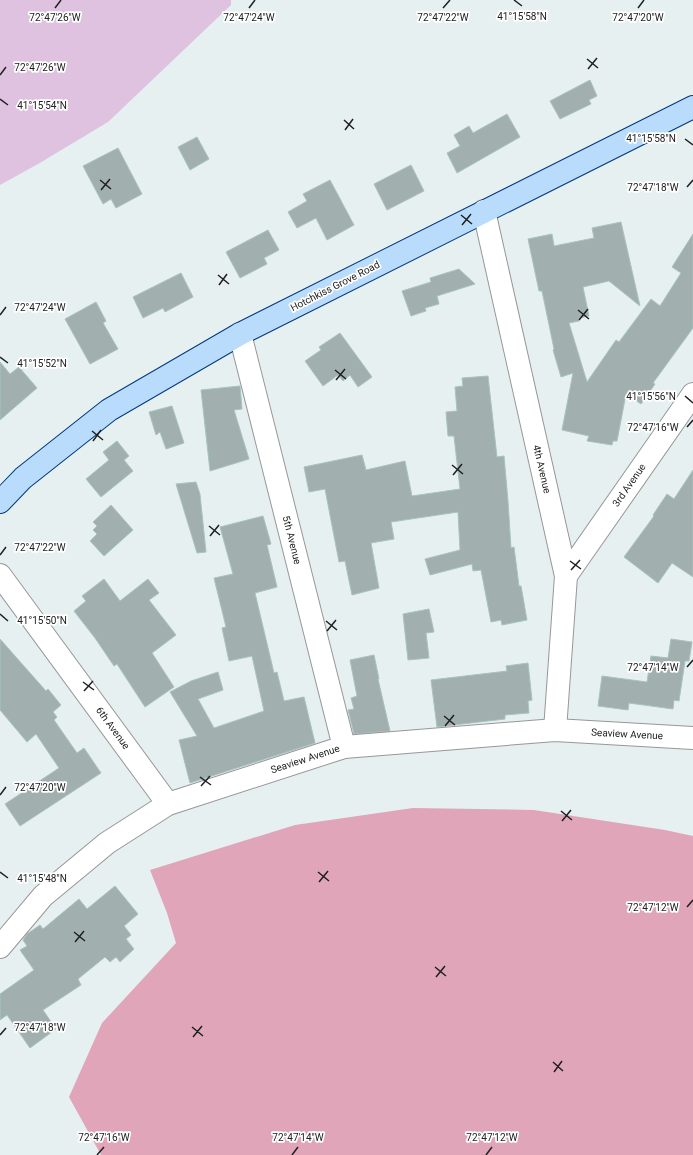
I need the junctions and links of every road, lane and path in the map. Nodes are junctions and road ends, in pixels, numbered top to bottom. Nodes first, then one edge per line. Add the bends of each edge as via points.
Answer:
1 (693, 107) edge
2 (484, 211) junction
3 (240, 334) junction
4 (693, 394) edge
5 (0, 502) edge
6 (0, 575) edge
7 (566, 576) junction
8 (555, 730) junction
9 (693, 738) edge
10 (344, 747) junction
11 (168, 804) junction
12 (0, 947) edge

1 - 2 main road, Hotchkiss Grove Road
2 - 3 main road, Hotchkiss Grove Road
2 - 7 street, 4th Avenue
3 - 5 main road, Hotchkiss Grove Road via 109,410 23,478
3 - 10 street, 5th Avenue
4 - 7 street, 3rd Avenue
6 - 11 street, 6th Avenue
7 - 8 street, 4th Avenue
8 - 9 street, Seaview Avenue
8 - 10 street, Seaview Avenue
10 - 11 street, Seaview Avenue
11 - 12 street, Seaview Avenue via 107,843 43,896

